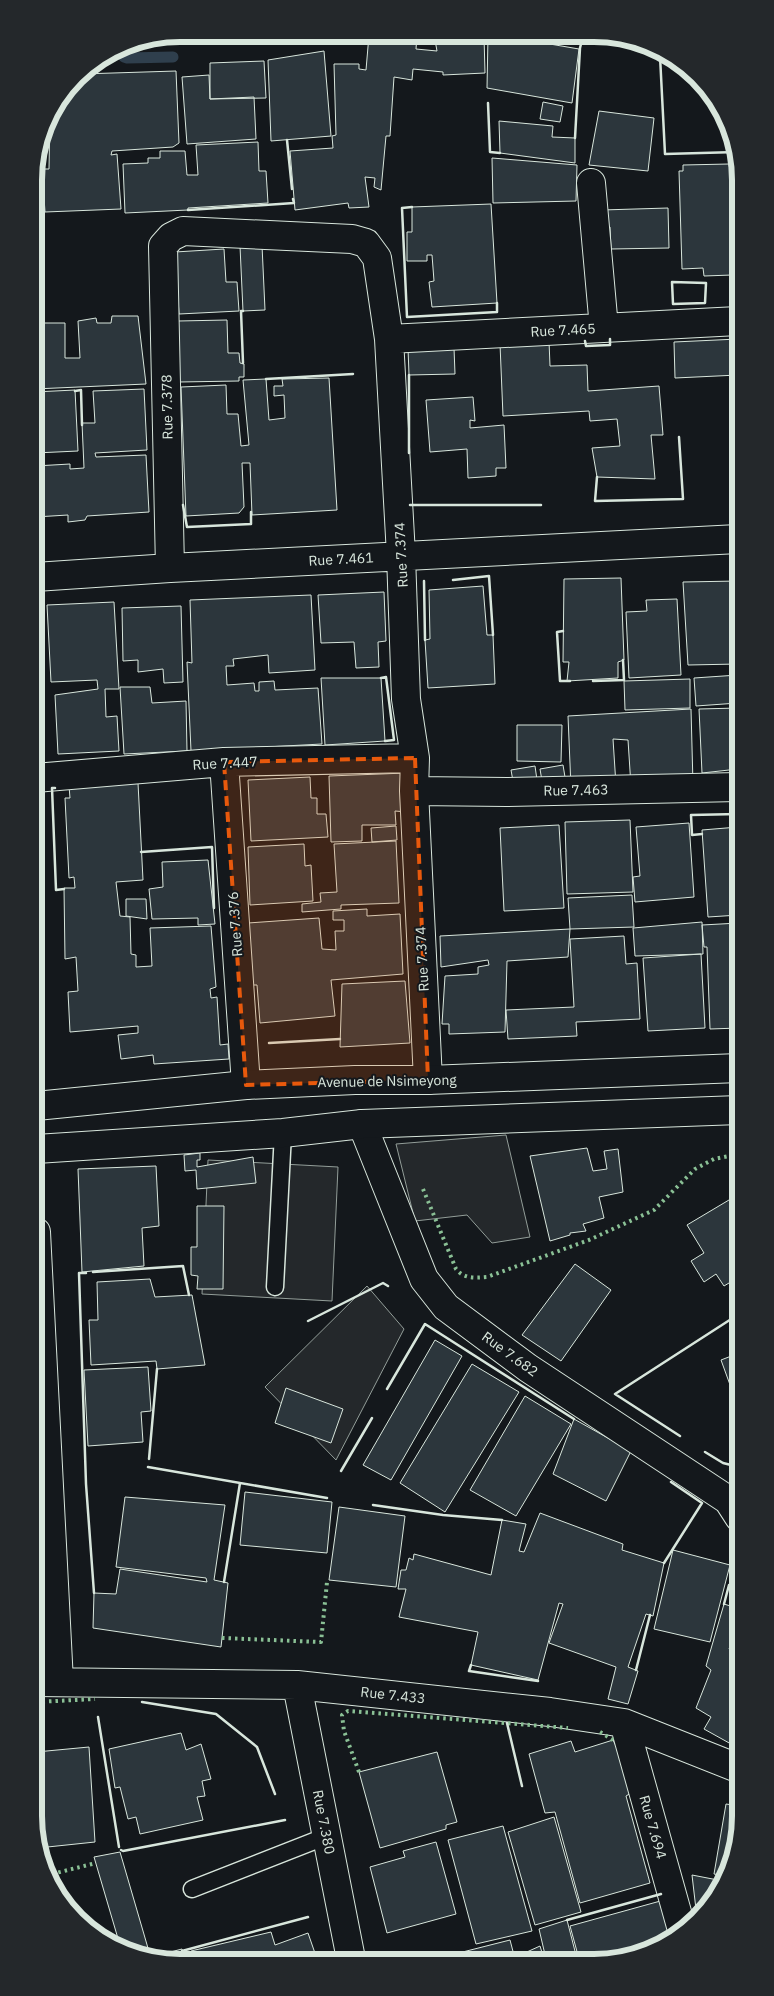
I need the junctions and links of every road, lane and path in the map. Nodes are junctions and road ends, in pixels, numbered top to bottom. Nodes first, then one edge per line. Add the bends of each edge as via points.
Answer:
1 (591, 183) dead end
2 (163, 246) joint
3 (732, 321) edge
4 (604, 328) junction
5 (389, 339) junction
6 (732, 539) edge
7 (401, 555) junction
8 (170, 568) junction
9 (43, 576) edge
10 (414, 758) junction
11 (224, 762) junction
12 (43, 777) edge
13 (732, 787) edge
14 (414, 791) junction
15 (731, 1068) edge
16 (428, 1080) junction
17 (246, 1086) junction
18 (42, 1105) edge
19 (731, 1110) edge
20 (362, 1124) junction
21 (283, 1133) junction
22 (42, 1149) edge
23 (275, 1287) dead end
24 (42, 1476) edge
25 (731, 1501) edge
26 (48, 1682) edge
27 (297, 1685) junction
28 (624, 1723) junction
29 (731, 1765) edge
30 (327, 1836) junction
31 (192, 1889) dead end
32 (680, 1923) edge
33 (350, 1954) edge

1 - 4 street
2 - 5 street, Rue 7.374 via 183,231 352,239 366,244 377,258
2 - 8 street, Rue 7.378
3 - 4 street, Rue 7.465
4 - 5 street, Rue 7.465
5 - 7 street, Rue 7.374
6 - 7 street, Rue 7.461
7 - 8 street, Rue 7.461
7 - 10 street, Rue 7.374 via 406,699
8 - 9 street, Rue 7.461
10 - 11 street, Rue 7.447
10 - 14 street, Rue 7.374
11 - 12 street, Rue 7.447
11 - 17 street, Rue 7.376
13 - 14 street, Rue 7.463
14 - 16 street, Rue 7.374
15 - 16 street, Avenue de Nsimeyong
16 - 17 street, Avenue de Nsimeyong
17 - 18 street, Avenue de Nsimeyong
19 - 20 street
20 - 21 street
20 - 25 street, Rue 7.682 via 424,1279 446,1307 528,1368
21 - 22 street
21 - 23 lane
24 - 26 street
26 - 27 street, Rue 7.433
27 - 28 street, Rue 7.433
27 - 30 street, Rue 7.380
28 - 29 street, Rue 7.433
28 - 32 street, Rue 7.694
30 - 31 lane
30 - 33 street, Rue 7.380

